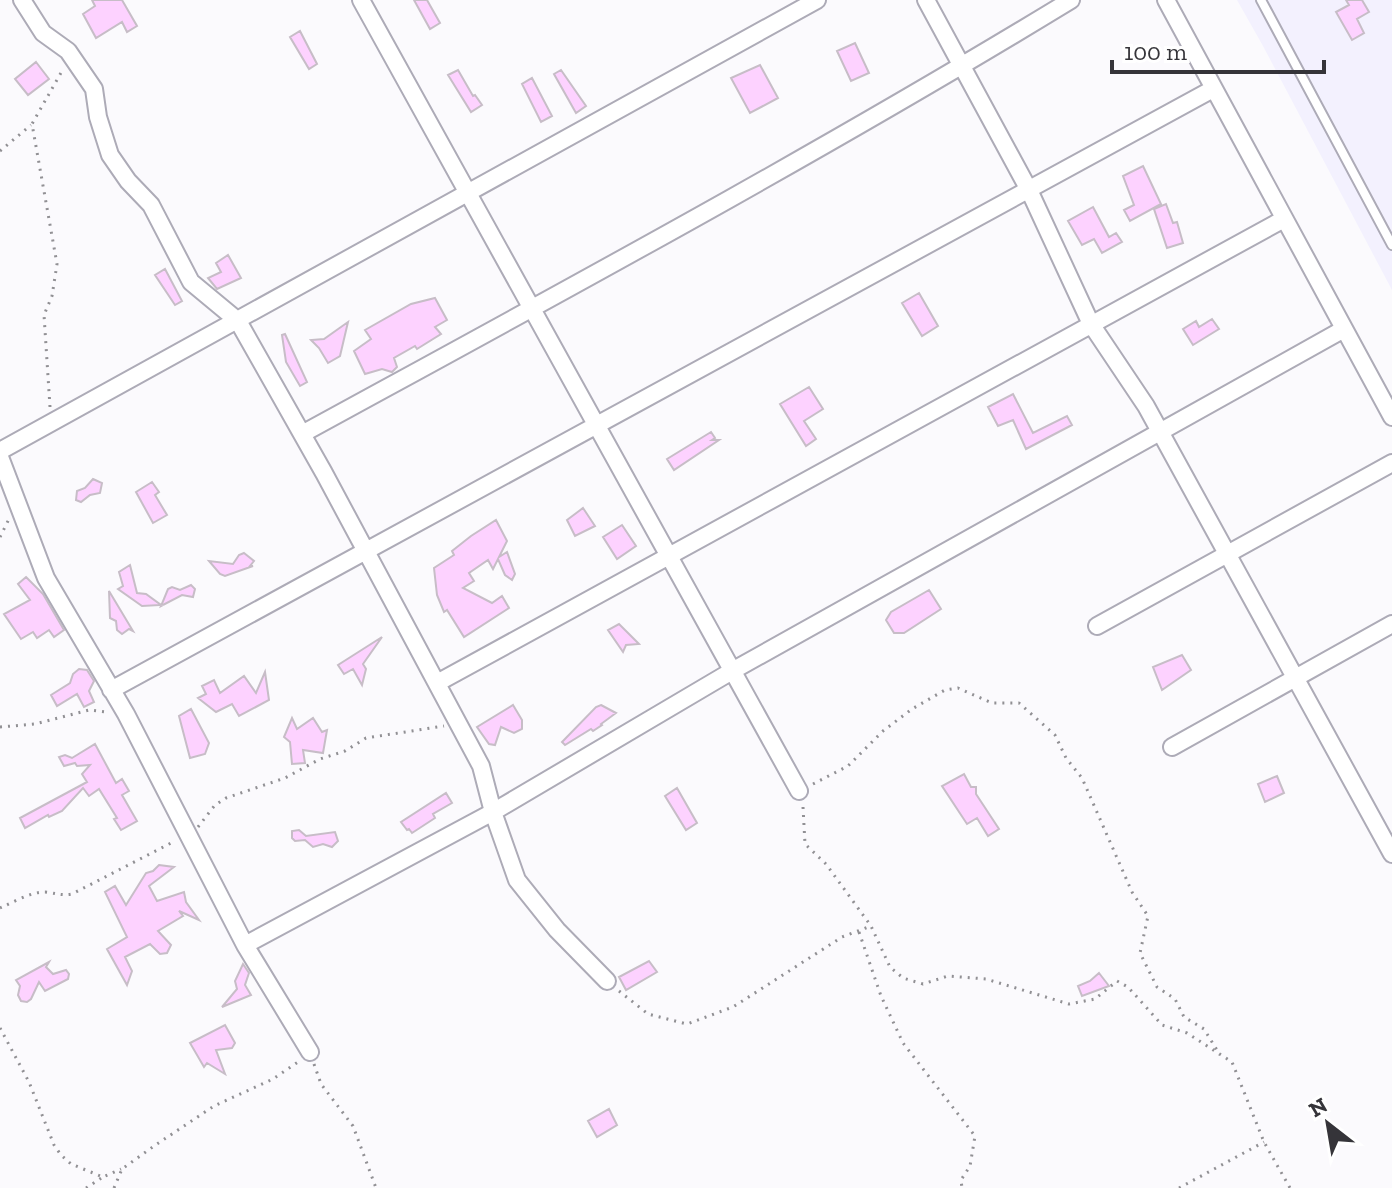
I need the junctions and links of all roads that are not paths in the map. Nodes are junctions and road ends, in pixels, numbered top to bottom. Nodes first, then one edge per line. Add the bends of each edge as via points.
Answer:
1 (22, 0) edge
2 (361, 0) edge
3 (817, 0) edge
4 (926, 0) edge
5 (1071, 0) edge
6 (1166, 0) edge
7 (1261, 0) edge
8 (962, 66) junction
9 (1213, 89) junction
10 (1029, 190) junction
11 (467, 192) junction
12 (1284, 219) junction
13 (1392, 245) edge
14 (532, 308) junction
15 (238, 321) junction
16 (1091, 324) junction
17 (1344, 329) junction
18 (1392, 417) edge
19 (596, 425) junction
20 (1159, 430) junction
21 (302, 434) junction
22 (0, 451) edge
23 (0, 457) edge
24 (1392, 463) edge
25 (366, 551) junction
26 (1228, 554) junction
27 (668, 555) junction
28 (1392, 624) edge
29 (1097, 626) dead end
30 (732, 671) junction
31 (1295, 678) junction
32 (437, 683) junction
33 (111, 690) junction
34 (1172, 747) dead end
35 (799, 792) road end
36 (493, 812) junction
37 (1392, 854) edge
38 (245, 945) junction
39 (607, 981) road end
40 (310, 1052) road end

1 - 15 street via 43,33 68,51 94,89 110,155 151,205 191,282
2 - 11 street
3 - 11 street
4 - 8 street
5 - 8 street
6 - 9 street
7 - 13 lane
8 - 10 street
8 - 14 street
9 - 10 street
9 - 12 street
10 - 16 street
10 - 19 street
11 - 14 street
11 - 15 street
12 - 16 street
12 - 17 street
14 - 19 street
14 - 21 street
15 - 21 street
15 - 22 street
16 - 20 street
16 - 27 street
17 - 18 street
17 - 20 street
19 - 25 street
19 - 27 street
20 - 26 street
20 - 30 street
21 - 25 street
23 - 33 street via 46,578
24 - 26 street
25 - 32 street
25 - 33 street
26 - 29 street
26 - 31 street
27 - 30 street
27 - 32 street
28 - 31 street
30 - 35 street
30 - 36 street
31 - 34 street
31 - 37 street
32 - 36 street via 481,766
33 - 38 street
36 - 38 street
36 - 39 street via 517,880
38 - 40 street

